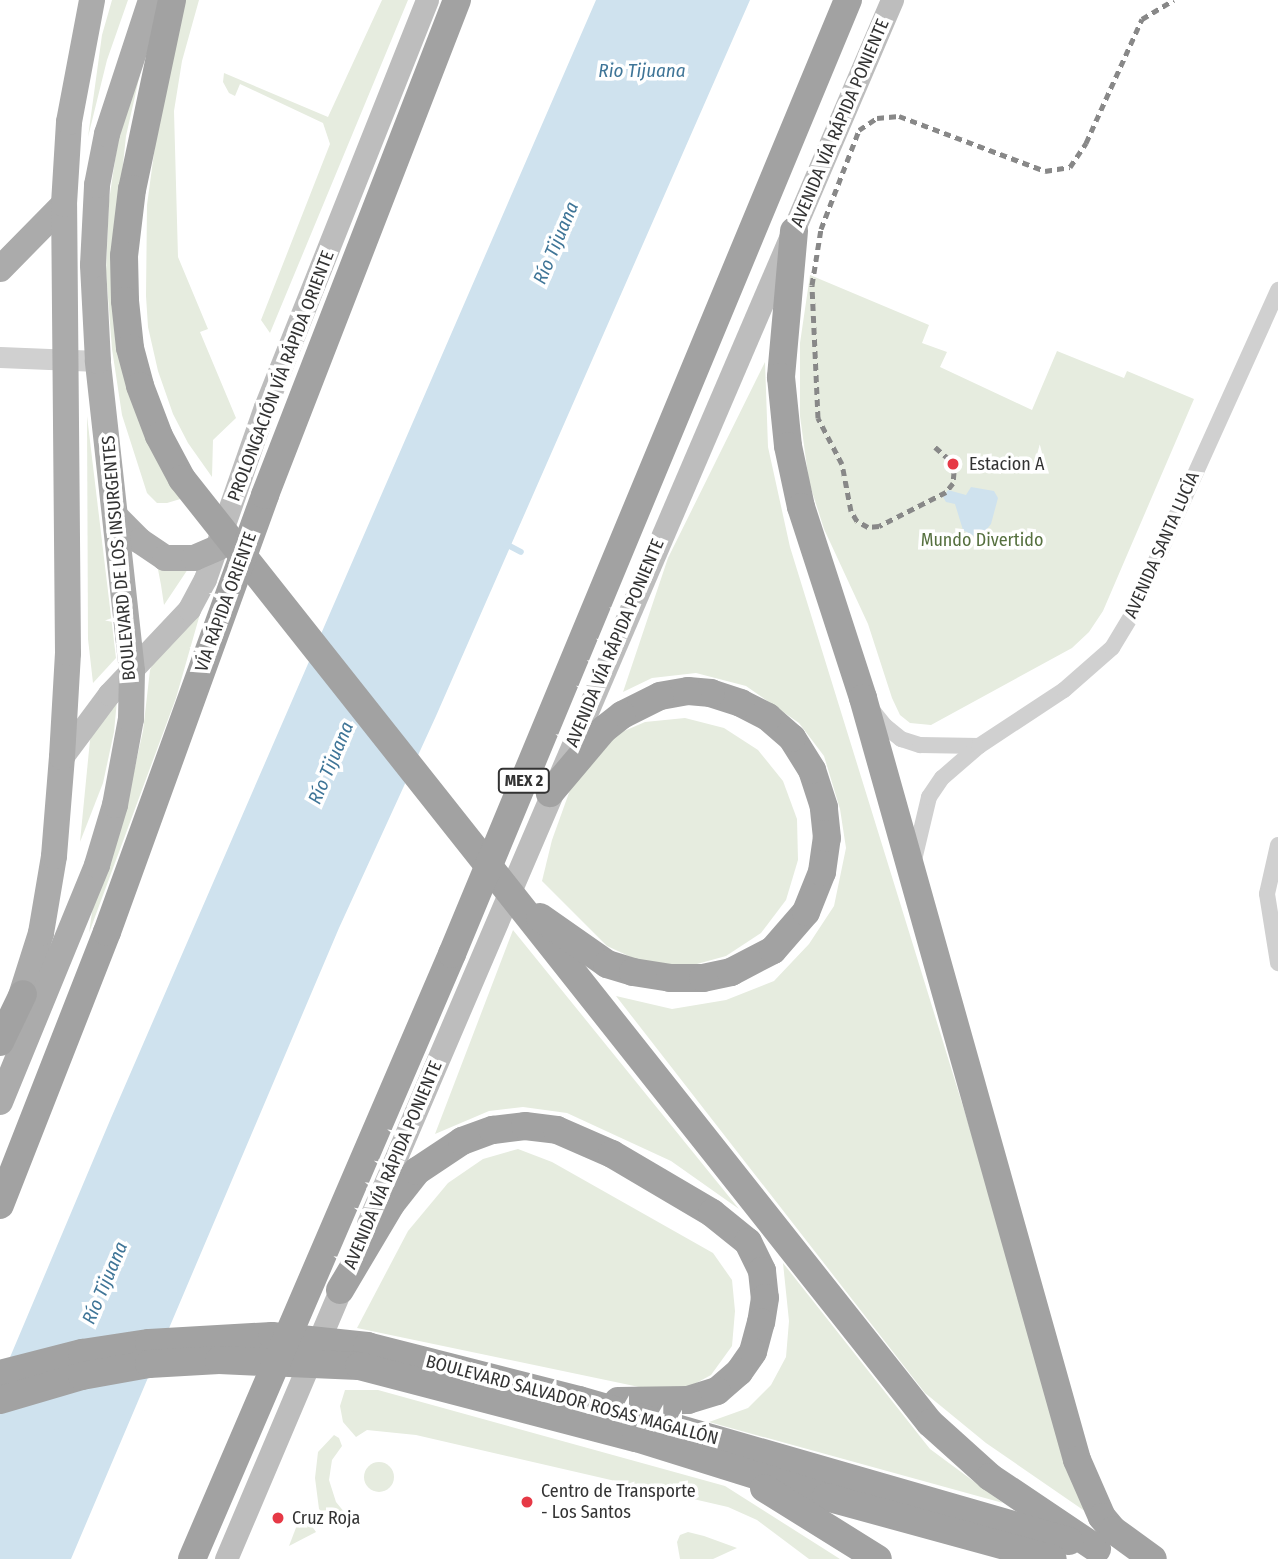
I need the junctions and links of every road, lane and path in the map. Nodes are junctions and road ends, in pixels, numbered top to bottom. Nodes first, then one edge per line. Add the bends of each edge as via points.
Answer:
1 (92, 0) edge
2 (151, 0) edge
3 (172, 0) edge
4 (427, 0) edge
5 (457, 0) edge
6 (848, 0) edge
7 (892, 0) edge
8 (64, 204) junction
9 (794, 231) junction
10 (0, 269) edge
11 (1278, 290) edge
12 (0, 357) edge
13 (65, 361) junction
14 (98, 361) junction
15 (118, 519) junction
16 (218, 548) junction
17 (132, 671) junction
18 (863, 698) junction
19 (979, 746) junction
20 (62, 757) junction
21 (550, 793) junction
22 (1278, 845) edge
23 (911, 874) junction
24 (515, 900) junction
25 (1278, 963) edge
26 (23, 994) junction
27 (0, 1042) edge
28 (0, 1052) edge
29 (0, 1102) edge
30 (0, 1205) edge
31 (340, 1290) junction
32 (363, 1356) junction
33 (0, 1374) edge
34 (579, 1399) junction
35 (0, 1400) edge
36 (729, 1465) junction
37 (1097, 1549) junction
38 (192, 1559) edge
39 (226, 1559) edge
40 (878, 1559) edge
41 (1053, 1559) edge
42 (1133, 1559) edge
43 (1153, 1559) edge

1 - 8 main road via 69,122
2 - 14 main road, BOULEVARD DE LOS INSURGENTES via 111,123 97,185 93,265
3 - 24 highway via 132,189 124,256 130,348 159,436 183,479
4 - 16 main road, PROLONGACIÓN VÍA RÁPIDA ORIENTE via 265,407
5 - 30 highway, VÍA RÁPIDA ORIENTE via 265,495 107,932
6 - 38 highway, AVENIDA VÍA RÁPIDA PONIENTE / MEX 2 via 458,941
7 - 9 main road, AVENIDA VÍA RÁPIDA PONIENTE
8 - 10 main road
8 - 13 main road
9 - 18 highway via 781,377 788,446 801,507
9 - 21 main road, AVENIDA VÍA RÁPIDA PONIENTE
11 - 19 street, AVENIDA SANTA LUCÍA via 1131,616 1112,648 1064,690
12 - 13 street
13 - 14 street
13 - 20 main road via 68,653
14 - 15 main road, BOULEVARD DE LOS INSURGENTES
15 - 16 main road via 145,546 165,558 194,558
15 - 17 main road, BOULEVARD DE LOS INSURGENTES
16 - 17 main road, PROLONGACIÓN VÍA RÁPIDA ORIENTE via 189,609
17 - 20 main road, PROLONGACIÓN VÍA RÁPIDA ORIENTE
17 - 29 main road, BOULEVARD DE LOS INSURGENTES via 131,719 115,805 79,912
18 - 19 street via 884,726 901,739 938,747
18 - 23 highway
19 - 23 street, AVENIDA SANTA LUCÍA via 942,778 929,797
20 - 26 main road via 54,856 41,933
21 - 24 highway via 604,729 640,705 688,691 741,703 792,738 812,770 824,807 827,838 815,894 773,950 732,972 703,978 670,978 607,964
21 - 31 main road, AVENIDA VÍA RÁPIDA PONIENTE
22 - 25 street via 1267,894
23 - 43 highway via 1077,1460 1102,1517
24 - 37 highway via 930,1423 990,1477
26 - 27 highway
26 - 28 main road
31 - 34 highway via 417,1171 462,1141 524,1126 556,1130 612,1154 712,1213 748,1242 762,1271 765,1298 753,1352 718,1391 688,1401
31 - 39 main road, AVENIDA VÍA RÁPIDA PONIENTE
32 - 33 highway, BOULEVARD SALVADOR ROSAS MAGALLÓN via 272,1336 149,1343 82,1353
32 - 34 highway, BOULEVARD SALVADOR ROSAS MAGALLÓN
32 - 35 highway, BOULEVARD SALVADOR ROSAS MAGALLÓN via 149,1364 82,1376
32 - 36 highway, BOULEVARD SALVADOR ROSAS MAGALLÓN
34 - 37 highway, BOULEVARD SALVADOR ROSAS MAGALLÓN
36 - 40 highway
36 - 41 highway, BOULEVARD SALVADOR ROSAS MAGALLÓN via 826,1497
37 - 42 highway, BOULEVARD SALVADOR ROSAS MAGALLÓN

